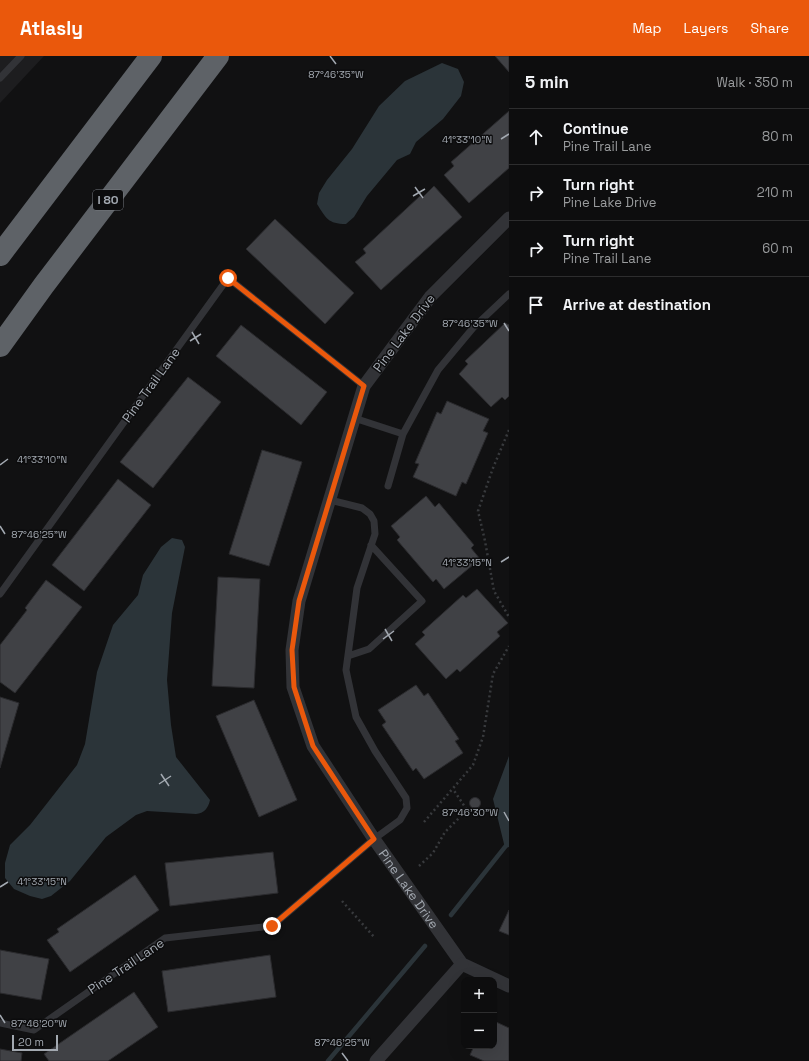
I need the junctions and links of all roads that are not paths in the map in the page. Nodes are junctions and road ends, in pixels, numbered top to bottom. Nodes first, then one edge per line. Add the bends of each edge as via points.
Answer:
1 (21, 56) edge
2 (151, 56) edge
3 (218, 56) edge
4 (0, 78) edge
5 (509, 218) edge
6 (0, 255) edge
7 (509, 294) edge
8 (0, 346) edge
9 (364, 386) junction
10 (354, 418) junction
11 (403, 434) junction
12 (388, 486) dead end
13 (330, 500) junction
14 (371, 545) junction
15 (0, 594) edge
16 (348, 656) junction
17 (374, 839) junction
18 (462, 964) junction
19 (509, 986) edge
20 (0, 1023) edge
21 (376, 1061) edge

1 - 4 lane
2 - 6 highway
3 - 8 highway, I 80 via 44,284
5 - 9 street, Pine Lake Drive via 431,296
7 - 11 lane via 473,328 438,370
9 - 10 street, Pine Lake Drive
9 - 15 lane, Pine Trail Lane via 228,278
10 - 11 lane
10 - 13 street, Pine Lake Drive
11 - 12 lane
13 - 14 lane, Pine Trail Lane via 362,508 370,514 374,521 375,534
13 - 17 street, Pine Lake Drive via 299,601 292,650 294,687 313,746
14 - 16 lane, Pine Trail Lane via 357,588
14 - 16 lane via 422,601 369,649
16 - 17 lane, Pine Trail Lane via 346,670 356,717 406,798 407,808 400,820
17 - 18 street, Pine Lake Drive
17 - 20 lane, Pine Trail Lane via 272,926 165,938 34,1030
18 - 19 street, Pine Lake Drive
18 - 21 street

